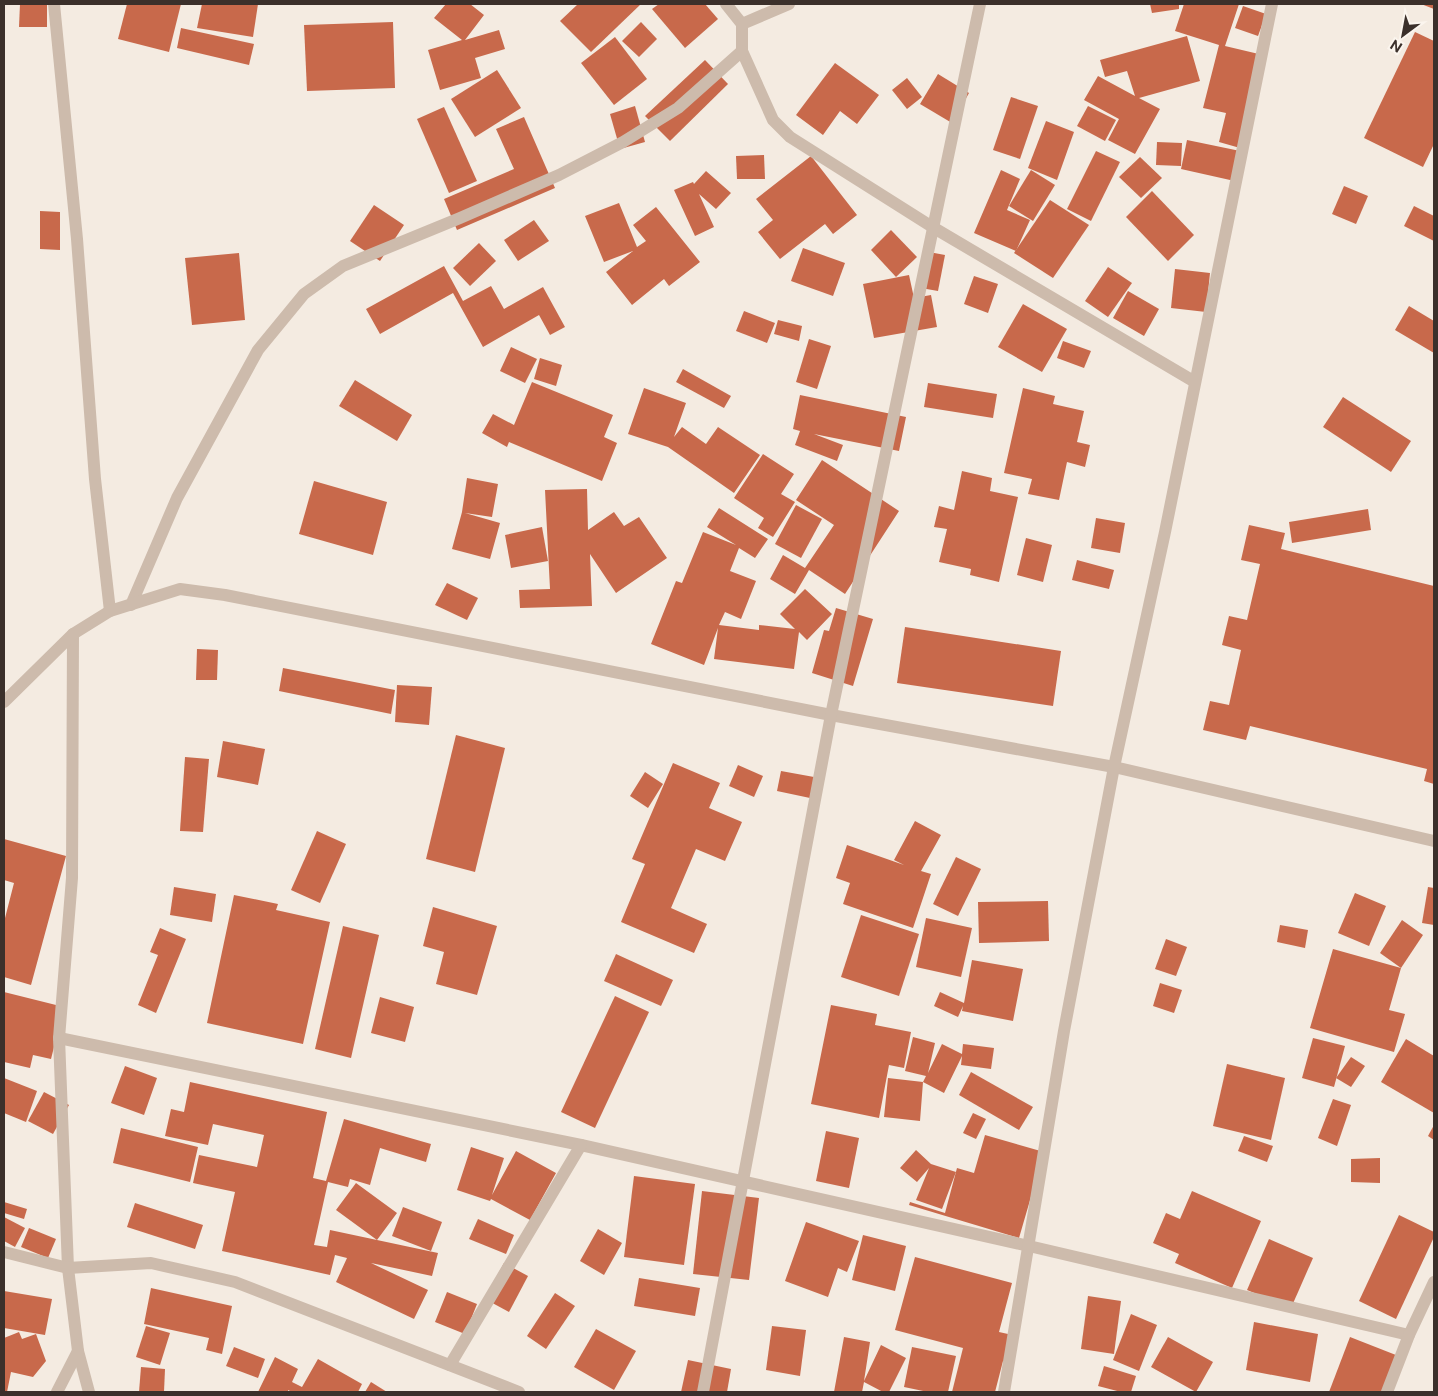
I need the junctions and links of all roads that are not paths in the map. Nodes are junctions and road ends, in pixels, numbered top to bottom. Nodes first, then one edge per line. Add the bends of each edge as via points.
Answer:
1 (54, 4) edge
2 (726, 4) edge
3 (789, 4) edge
4 (980, 4) edge
5 (1272, 4) edge
6 (742, 24) junction
7 (742, 51) junction
8 (934, 228) junction
9 (1195, 382) junction
10 (131, 605) junction
11 (110, 611) junction
12 (73, 634) junction
13 (4, 702) edge
14 (831, 714) junction
15 (1114, 767) junction
16 (1434, 841) edge
17 (59, 1038) junction
18 (582, 1145) junction
19 (743, 1184) junction
20 (1029, 1246) junction
21 (4, 1252) edge
22 (68, 1268) junction
23 (1434, 1282) edge
24 (1409, 1335) junction
25 (78, 1351) junction
26 (450, 1366) junction
27 (57, 1392) edge
28 (89, 1392) edge
29 (519, 1392) edge
30 (704, 1392) edge
31 (1004, 1392) edge
32 (1387, 1392) edge

1 - 11 street via 77,239 95,479
2 - 6 street
3 - 6 street
4 - 8 street
5 - 9 street
6 - 7 street
7 - 8 street via 773,120 790,137
7 - 10 street via 678,108 623,142 558,175 343,266 304,294 258,350 177,498
8 - 9 street
8 - 14 street
9 - 15 street
10 - 11 street
10 - 14 street via 180,589 224,595
11 - 12 street
12 - 13 street
12 - 17 street via 72,878
14 - 15 street
14 - 19 street
15 - 16 street
15 - 20 street via 1064,1031
17 - 18 street
17 - 22 street
18 - 19 street
18 - 26 street
19 - 20 street
19 - 30 street
20 - 24 street
20 - 31 street
21 - 22 street
22 - 25 street
22 - 26 street via 152,1263 235,1282
23 - 24 street
24 - 32 street
25 - 27 street
25 - 28 street
26 - 29 street

